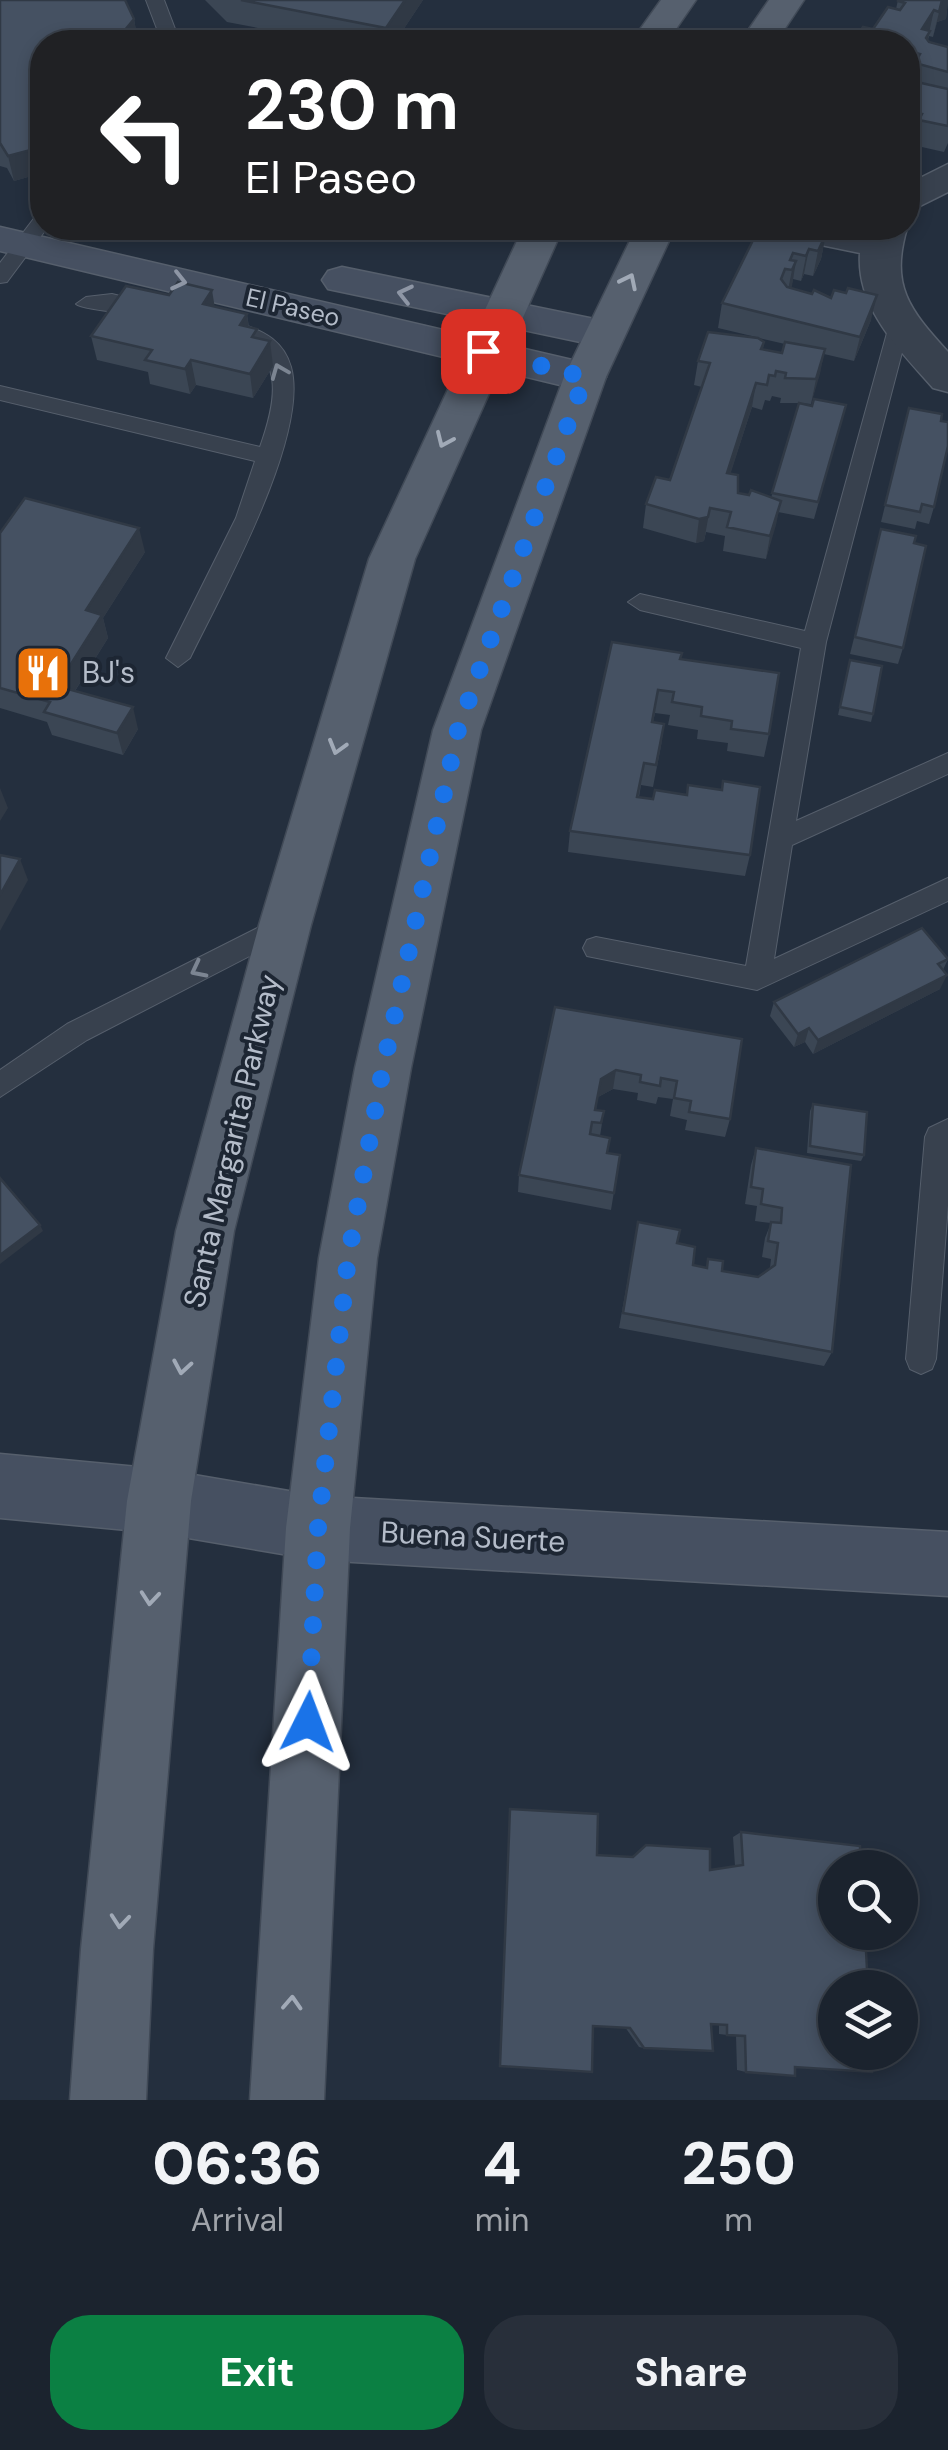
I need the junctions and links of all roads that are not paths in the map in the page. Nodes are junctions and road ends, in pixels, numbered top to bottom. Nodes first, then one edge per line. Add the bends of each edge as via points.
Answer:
1 (155, 0) edge
2 (679, 0) edge
3 (787, 0) edge
4 (166, 30) edge
5 (657, 30) edge
6 (766, 30) edge
7 (948, 176) edge
8 (920, 199) edge
9 (0, 203) edge
10 (22, 239) edge
11 (162, 240) edge
12 (537, 240) edge
13 (649, 240) edge
14 (882, 240) edge
15 (86, 304) dead end
16 (176, 316) edge
17 (900, 322) junction
18 (224, 327) edge
19 (492, 333) junction
20 (594, 356) junction
21 (948, 378) edge
22 (8, 394) edge
23 (0, 417) edge
24 (266, 456) junction
25 (640, 602) dead end
26 (814, 642) junction
27 (178, 658) dead end
28 (948, 763) edge
29 (778, 841) junction
30 (948, 889) edge
31 (285, 925) junction
32 (596, 948) dead end
33 (757, 979) junction
34 (0, 1085) edge
35 (945, 1136) edge
36 (921, 1358) dead end
37 (0, 1486) edge
38 (159, 1500) junction
39 (318, 1528) junction
40 (948, 1564) edge
41 (108, 2100) edge
42 (287, 2100) edge

1 - 4 lane
2 - 5 main road
3 - 6 main road
7 - 8 street
9 - 10 street, El Paseo
10 -> 19 street, El Paseo
19 -> 11 street, El Paseo via 304,271
12 - 19 main road, Santa Margarita Parkway
20 -> 13 main road
14 - 17 street via 875,254 878,281
15 - 16 lane via 112,301
17 - 21 street
17 - 26 lane
24 -> 18 lane via 286,390 279,366 251,333
19 - 20 street, El Paseo
19 -> 31 main road, Santa Margarita Parkway via 392,560
20 - 39 main road via 458,730 436,822 348,1258
22 - 23 lane
22 - 24 lane
24 - 27 lane via 247,518
25 - 26 lane
26 - 29 lane
28 - 29 lane
29 - 33 lane
30 - 33 lane
31 -> 34 lane via 77,1032
31 -> 38 main road, Santa Margarita Parkway via 205,1231
32 - 33 lane
35 - 36 lane
37 - 38 street, Buena Suerte
38 - 39 street, Buena Suerte
38 -> 41 main road, Santa Margarita Parkway
39 - 40 street, Buena Suerte
42 -> 39 main road

